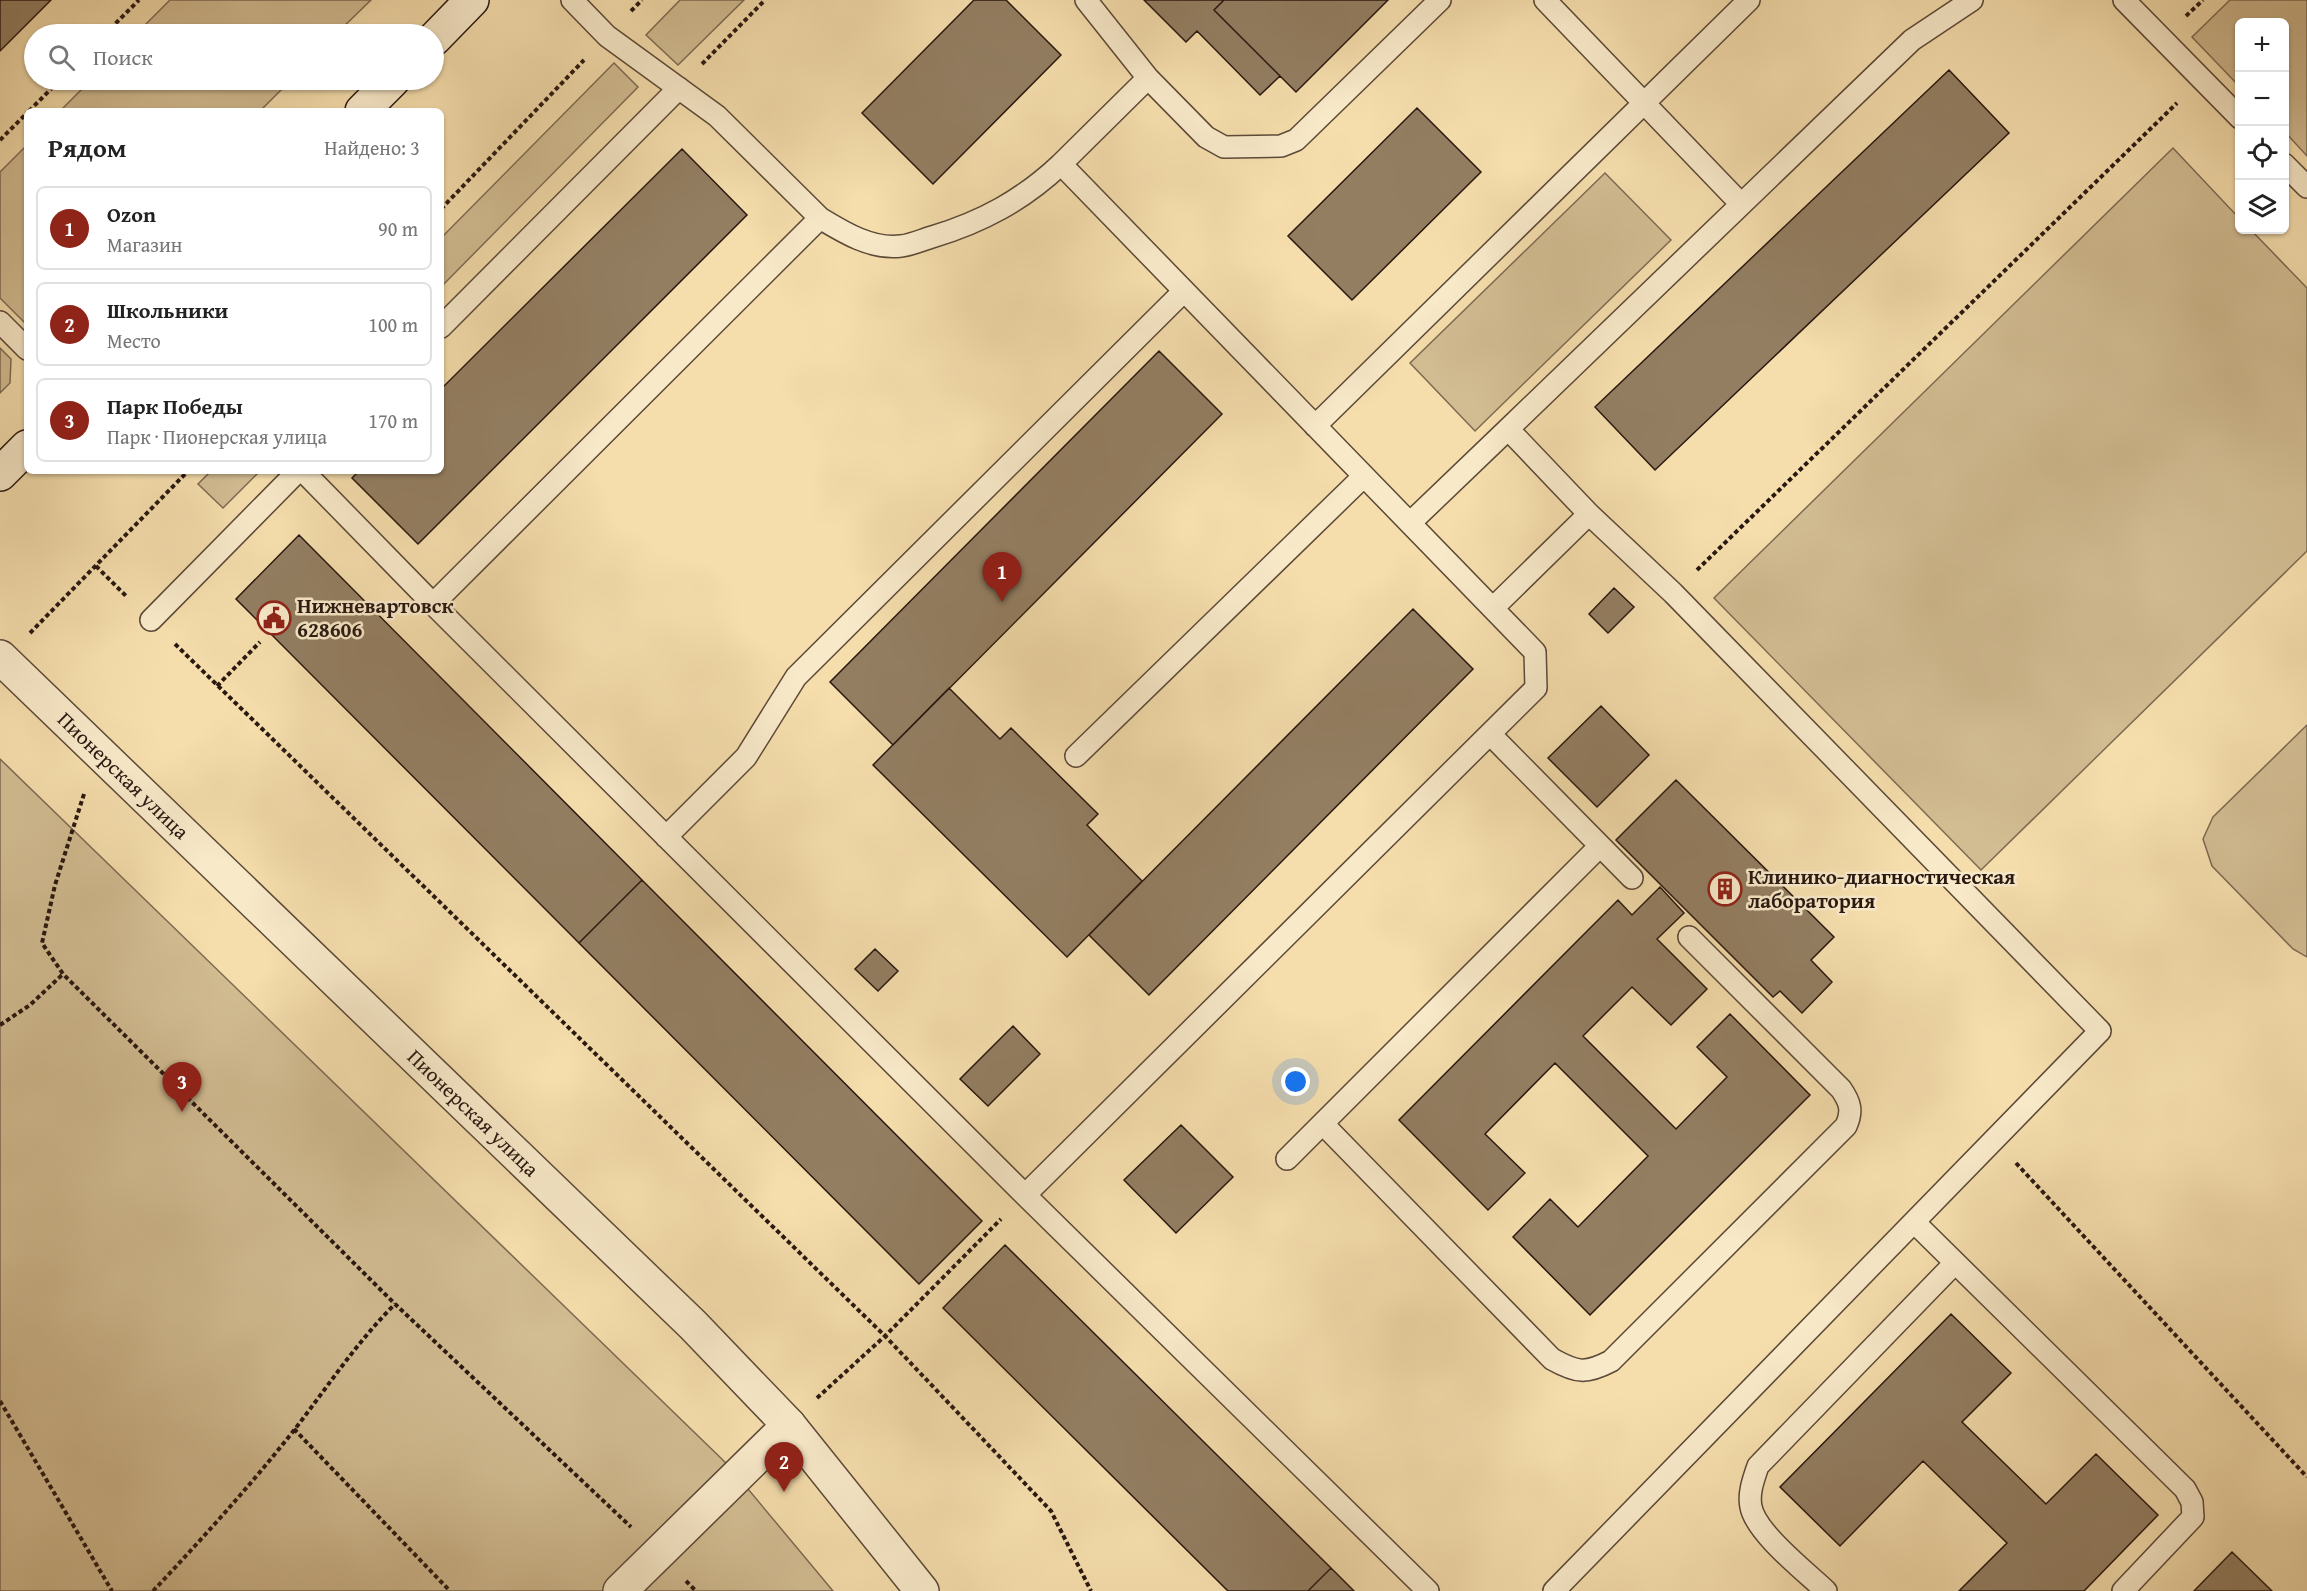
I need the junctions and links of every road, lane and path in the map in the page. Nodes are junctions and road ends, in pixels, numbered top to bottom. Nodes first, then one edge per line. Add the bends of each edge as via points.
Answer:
1 (140, 0) edge
2 (472, 0) edge
3 (572, 0) edge
4 (642, 0) edge
5 (765, 0) edge
6 (1086, 0) edge
7 (1440, 0) edge
8 (1545, 0) edge
9 (1749, 0) edge
10 (1972, 0) edge
11 (2124, 0) edge
12 (115, 24) edge
13 (444, 29) edge
14 (607, 36) junction
15 (1148, 78) junction
16 (2202, 79) junction
17 (679, 88) junction
18 (50, 90) edge
19 (383, 90) edge
20 (1645, 101) junction
21 (32, 108) edge
22 (365, 108) edge
23 (2235, 113) edge
24 (24, 116) edge
25 (0, 140) edge
26 (1061, 164) junction
27 (2289, 169) edge
28 (2307, 187) edge
29 (1741, 204) junction
30 (444, 206) edge
31 (820, 218) junction
32 (1184, 291) junction
33 (0, 322) edge
34 (444, 324) edge
35 (24, 346) edge
36 (1315, 426) junction
37 (1508, 429) junction
38 (24, 450) edge
39 (0, 474) edge
40 (185, 474) edge
41 (298, 474) edge
42 (304, 474) edge
43 (1364, 476) junction
44 (1589, 514) junction
45 (1410, 523) junction
46 (96, 566) junction
47 (1673, 593) junction
48 (433, 604) junction
49 (1493, 608) junction
50 (151, 620) junction
51 (260, 642) dead end
52 (2, 658) edge
53 (218, 686) junction
54 (1490, 734) junction
55 (98, 751) junction
56 (1076, 756) dead end
57 (666, 837) junction
58 (1600, 846) junction
59 (1632, 878) dead end
60 (1689, 937) dead end
61 (63, 974) junction
62 (0, 1025) edge
63 (1323, 1124) junction
64 (1994, 1139) junction
65 (1287, 1159) dead end
66 (1025, 1195) junction
67 (1914, 1222) junction
68 (1955, 1263) junction
69 (395, 1304) junction
70 (885, 1336) junction
71 (817, 1398) dead end
72 (0, 1401) edge
73 (789, 1425) junction
74 (294, 1429) junction
75 (2307, 1478) edge
76 (658, 1553) junction
77 (112, 1591) edge
78 (153, 1591) edge
79 (450, 1591) edge
80 (620, 1591) edge
81 (696, 1591) edge
82 (922, 1591) edge
83 (1091, 1591) edge
84 (1428, 1591) edge
85 (1554, 1591) edge
86 (1826, 1591) edge
87 (2123, 1591) edge

1 - 12 path
2 - 13 street
3 - 14 lane
4 - 14 path
5 - 17 path
6 - 15 lane
7 - 15 lane via 1296,140 1281,146 1224,147 1206,137
8 - 20 lane
9 - 20 lane
10 - 29 lane via 1912,39
11 - 16 lane
14 - 17 lane
14 - 30 path
15 - 26 lane
16 - 23 lane
16 - 47 path
17 - 31 lane via 717,116
17 - 34 lane
18 - 21 path
19 - 22 street
20 - 29 lane
20 - 36 lane
24 - 25 path
26 - 31 lane via 1037,187 1001,211 956,230 900,246 849,235
26 - 32 lane
27 - 28 lane
29 - 37 lane
31 - 48 lane
32 - 36 lane
32 - 57 lane via 796,677 746,757
33 - 35 lane
36 - 43 lane
37 - 44 lane
37 - 45 lane
38 - 39 street
40 - 46 path
41 - 50 lane
42 - 48 lane
43 - 45 lane
43 - 56 lane
44 - 47 lane
44 - 49 lane
45 - 49 lane
46 - 50 path
46 - 52 path
47 - 64 lane via 2100,1031
48 - 57 lane
49 - 54 lane via 1535,652 1536,688
50 - 53 path
51 - 53 path
52 - 55 street, Пионерская улица
53 - 70 path
54 - 58 lane
54 - 66 lane
55 - 61 path via 55,885 42,943
55 - 73 street, Пионерская улица via 693,1325
57 - 66 lane
58 - 59 lane
58 - 63 lane
60 - 63 lane via 1841,1089 1849,1101 1851,1115 1846,1126 1611,1361 1592,1371 1571,1370 1552,1359
61 - 62 path via 30,1005
61 - 69 path
63 - 65 lane
64 - 67 lane
64 - 75 path
66 - 70 path
66 - 84 lane
67 - 68 lane
67 - 85 lane
68 - 86 lane via 1758,1466 1751,1485 1750,1507 1759,1525
68 - 87 lane via 2185,1489 2192,1502 2193,1516 2187,1526
69 - 74 path via 365,1334
69 - 76 path
70 - 71 path
70 - 83 path via 1052,1511
72 - 77 path
73 - 76 street
73 - 82 street, Пионерская улица
74 - 78 path via 227,1513
74 - 79 path
76 - 80 street
76 - 81 path

